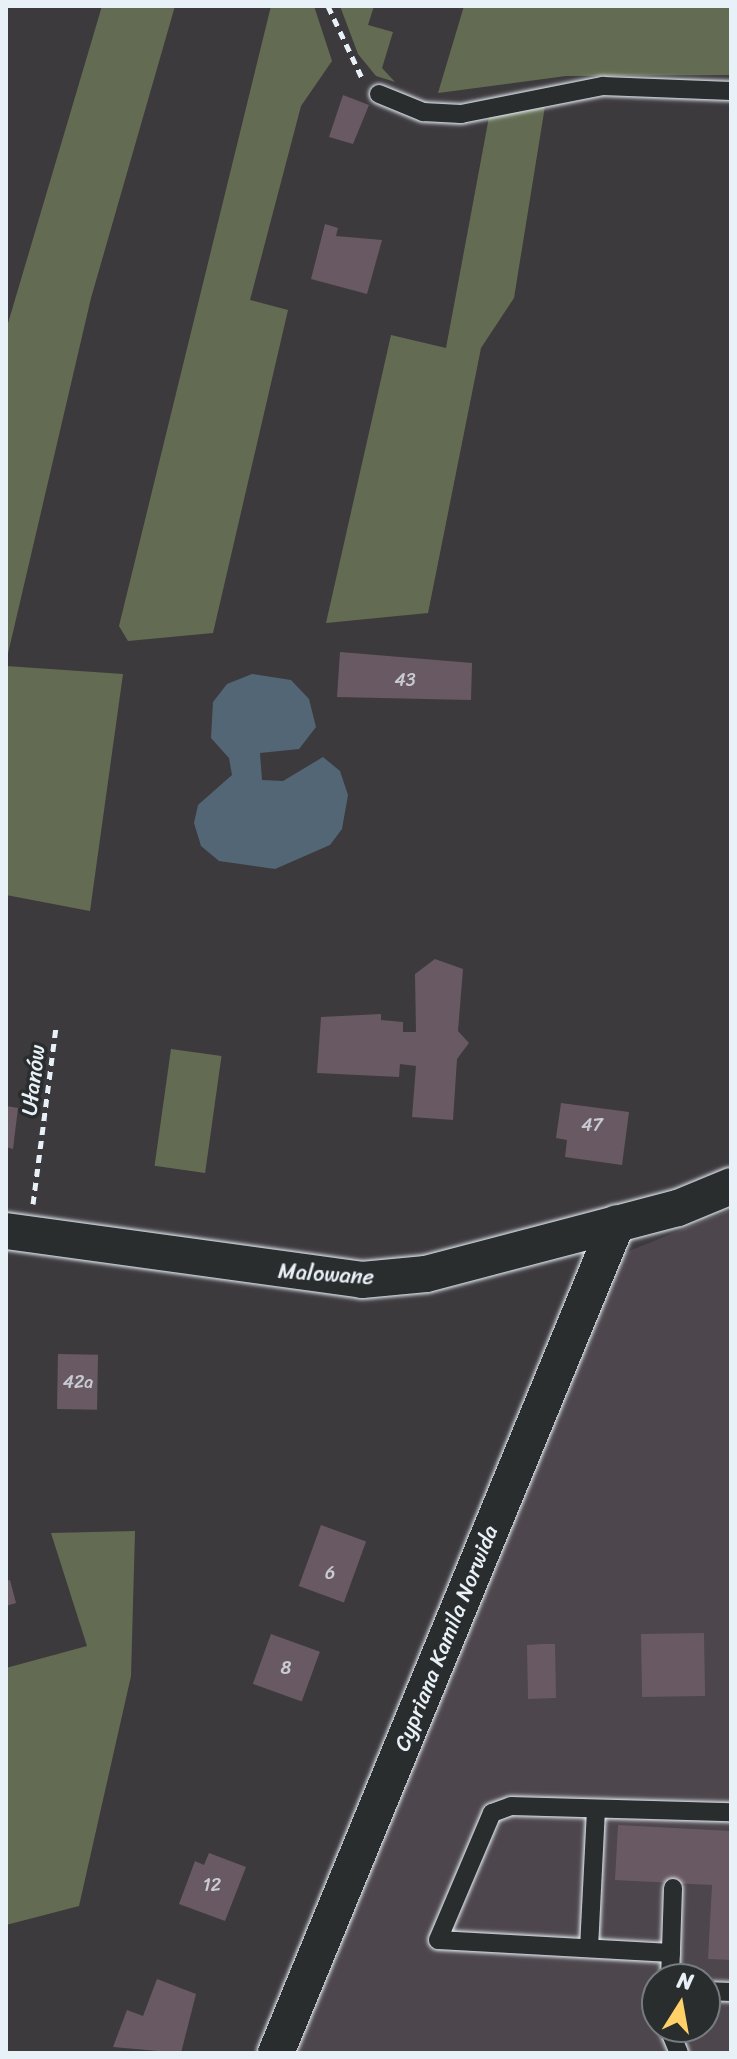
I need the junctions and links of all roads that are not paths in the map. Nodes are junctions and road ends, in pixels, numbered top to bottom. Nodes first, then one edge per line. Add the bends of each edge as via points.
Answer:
1 (731, 91) edge
2 (379, 94) road end
3 (731, 1186) edge
4 (617, 1223) junction
5 (18, 1232) edge
6 (596, 1809) junction
7 (731, 1812) edge
8 (673, 1888) dead end
9 (589, 1948) junction
10 (671, 1953) junction
11 (671, 1963) edge
12 (276, 2053) edge

1 - 2 lane via 603,86 461,114 423,112
3 - 4 street, Malowane
4 - 5 street, Malowane via 426,1274 362,1280
4 - 12 street, Cypriana Kamila Norwida
6 - 7 lane
6 - 9 lane
6 - 9 lane via 511,1806 492,1813 438,1940
8 - 10 lane
9 - 10 lane
10 - 11 lane

